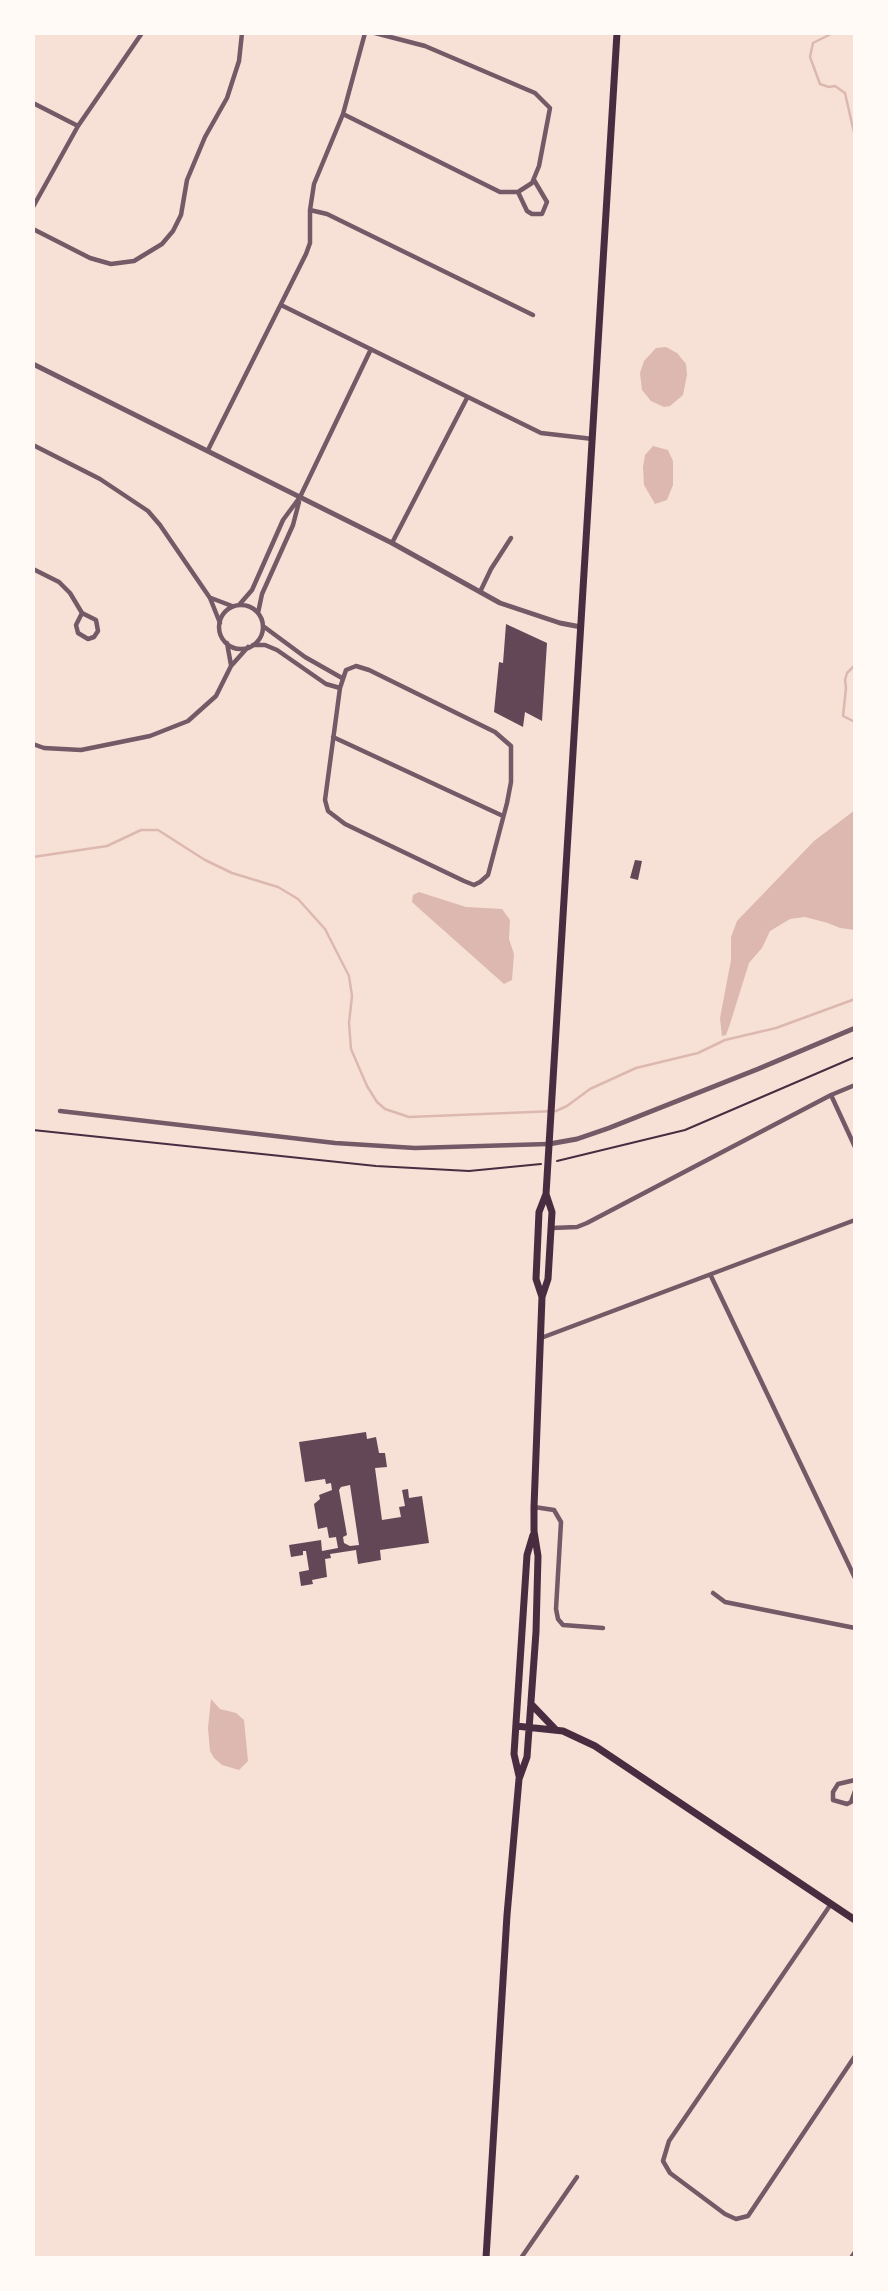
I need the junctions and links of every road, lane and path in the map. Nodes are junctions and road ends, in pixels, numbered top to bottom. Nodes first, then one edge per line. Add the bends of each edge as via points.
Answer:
1 (142, 33) edge
2 (242, 33) edge
3 (365, 33) edge
4 (375, 33) edge
5 (617, 33) edge
6 (33, 103) edge
7 (344, 114) junction
8 (78, 126) junction
9 (533, 181) junction
10 (518, 192) junction
11 (33, 207) edge
12 (310, 211) junction
13 (33, 229) edge
14 (281, 305) junction
15 (533, 315) dead end
16 (372, 349) junction
17 (33, 363) edge
18 (467, 398) junction
19 (594, 439) junction
20 (33, 445) edge
21 (208, 450) junction
22 (300, 498) junction
23 (511, 538) dead end
24 (392, 543) junction
25 (33, 569) edge
26 (480, 593) junction
27 (210, 598) junction
28 (236, 606) junction
29 (82, 613) junction
30 (258, 613) junction
31 (220, 622) junction
32 (263, 626) junction
33 (580, 627) junction
34 (227, 643) junction
35 (250, 646) junction
36 (231, 666) junction
37 (342, 678) junction
38 (340, 688) junction
39 (333, 737) junction
40 (33, 744) edge
41 (503, 816) junction
42 (855, 1028) edge
43 (855, 1057) edge
44 (855, 1085) edge
45 (831, 1095) junction
46 (60, 1111) dead end
47 (33, 1130) edge
48 (549, 1144) junction
49 (855, 1147) edge
50 (560, 1160) dead end
51 (536, 1165) dead end
52 (546, 1194) junction
53 (855, 1220) edge
54 (551, 1228) junction
55 (710, 1276) junction
56 (542, 1297) junction
57 (540, 1339) junction
58 (534, 1507) junction
59 (534, 1531) junction
60 (855, 1578) edge
61 (713, 1593) dead end
62 (603, 1628) dead end
63 (855, 1628) edge
64 (531, 1704) junction
65 (516, 1726) junction
66 (530, 1727) junction
67 (556, 1729) junction
68 (519, 1779) junction
69 (855, 1780) edge
70 (855, 1791) edge
71 (831, 1904) junction
72 (855, 1920) edge
73 (855, 2056) edge
74 (577, 2176) dead end
75 (855, 2252) edge
76 (486, 2258) edge
77 (521, 2258) edge
78 (851, 2258) edge

1 - 8 street
2 - 13 street via 233,83 187,180 181,215 162,244 134,261 111,264
3 - 7 street
4 - 9 street via 425,46 544,100 550,108 548,129
5 - 19 main road
6 - 8 street
7 - 10 street via 500,192
7 - 12 street via 314,184
8 - 11 street
9 - 10 street
9 - 10 street via 547,202 542,214 527,211
12 - 14 street via 310,243
12 - 15 street via 327,214
14 - 16 street
14 - 21 street
16 - 18 street
16 - 22 street
17 - 21 street
18 - 19 street via 541,433
18 - 24 street
19 - 33 main road
20 - 27 street via 100,479 148,511
21 - 22 street
22 - 24 street
22 - 28 street via 283,520 252,590
22 - 30 street via 293,525 261,594
23 - 26 street
24 - 26 street
25 - 29 street via 59,582
26 - 33 street via 522,611
27 - 28 street
27 - 31 street
28 - 30 street
28 - 31 street via 226,611
29 - 29 street via 99,625 94,637 88,639 78,632
30 - 32 street
31 - 34 street
32 - 35 street
32 - 37 street
33 - 48 main road
34 - 35 street
34 - 36 street
35 - 36 street
35 - 38 street via 276,650 326,684
36 - 40 street via 216,696 176,726 81,750
37 - 38 street
37 - 41 street via 356,666 369,670 507,740 511,782
38 - 39 street
39 - 41 street
39 - 41 street via 325,800 328,811 345,824 464,881 474,884 488,875
42 - 48 street via 609,1128
43 - 50 path via 685,1130
44 - 45 street
45 - 49 street
45 - 54 street via 587,1223
46 - 48 street via 335,1143 415,1148
47 - 51 path via 376,1166 468,1171
48 - 52 main road
52 - 54 main road
52 - 56 main road via 539,1212 536,1279
53 - 55 street
54 - 56 main road via 548,1279
55 - 57 street
55 - 60 street
56 - 57 main road
57 - 58 main road
58 - 59 main road
58 - 62 street via 554,1510 561,1522 558,1619 564,1625
59 - 64 main road via 538,1556
59 - 65 main road via 527,1555
61 - 63 street via 725,1602
64 - 66 main road
64 - 67 main road
65 - 66 main road
65 - 68 main road via 514,1754
66 - 67 main road
66 - 68 main road
67 - 71 main road via 595,1746
68 - 76 main road
69 - 70 street via 838,1784 833,1800 847,1804
71 - 72 main road
71 - 73 street via 668,2141 663,2161 670,2173 725,2214 736,2219 748,2216
74 - 77 street
75 - 78 street

